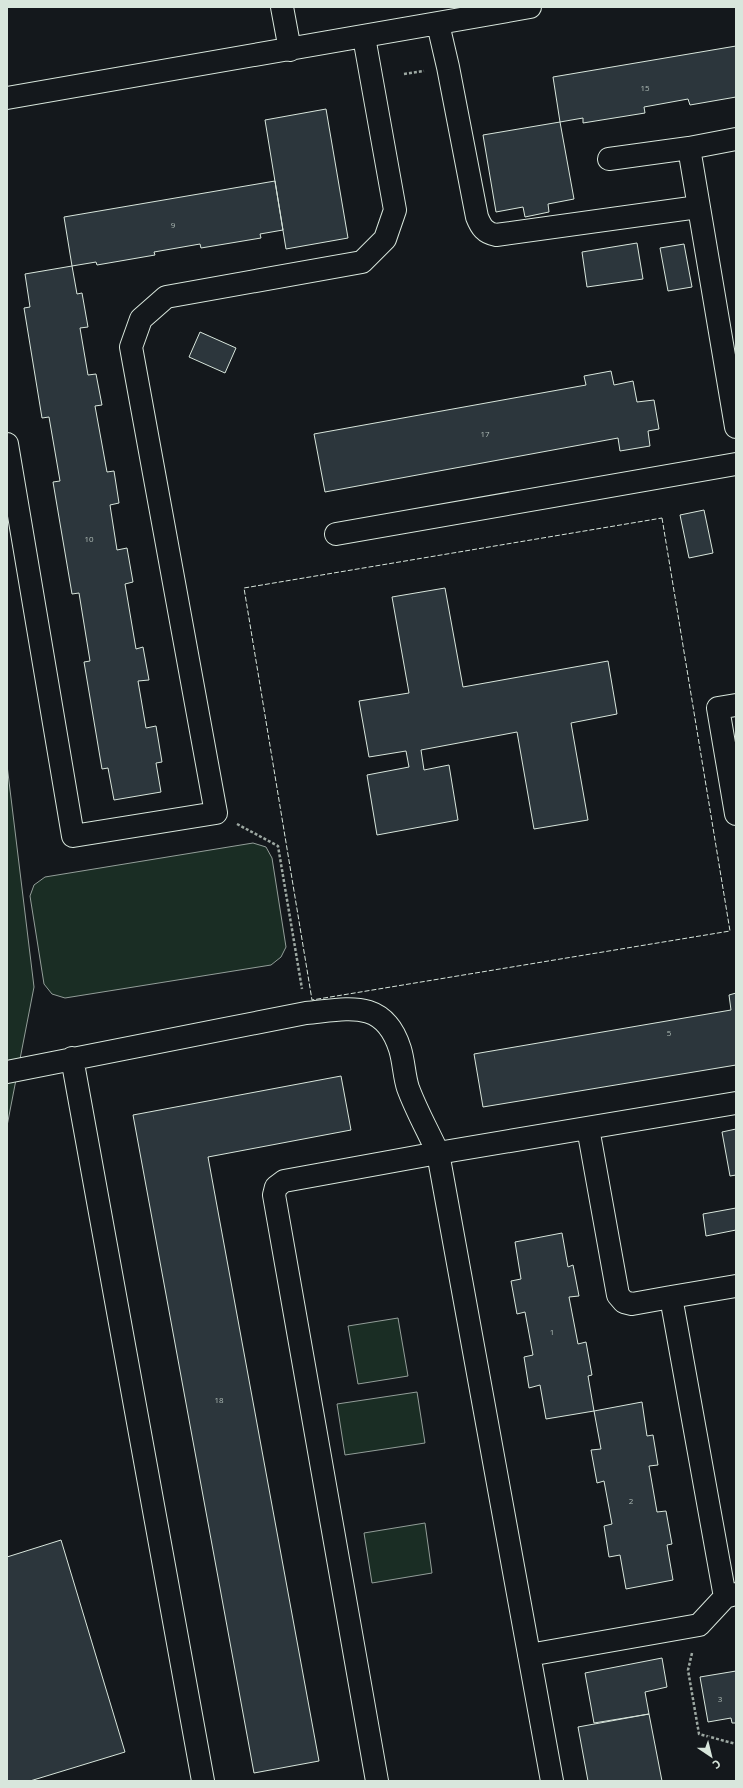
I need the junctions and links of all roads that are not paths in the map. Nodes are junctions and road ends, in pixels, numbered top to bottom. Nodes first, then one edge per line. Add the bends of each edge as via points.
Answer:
1 (282, 7) edge
2 (530, 7) edge
3 (438, 24) junction
4 (364, 37) junction
5 (290, 50) junction
6 (7, 98) edge
7 (736, 139) edge
8 (689, 148) junction
9 (609, 159) dead end
10 (698, 207) junction
11 (736, 427) edge
12 (7, 444) edge
13 (736, 464) edge
14 (336, 534) dead end
15 (736, 705) edge
16 (736, 814) edge
17 (72, 1058) junction
18 (7, 1072) edge
19 (736, 1103) edge
20 (588, 1128) junction
21 (438, 1153) junction
22 (736, 1286) edge
23 (671, 1297) junction
24 (730, 1595) edge
25 (529, 1655) junction
26 (203, 1781) edge
27 (377, 1781) edge
28 (552, 1781) edge

1 - 5 street
2 - 3 street
3 - 4 street
3 - 10 street via 477,217 488,233 496,235
4 - 5 street
4 - 12 street via 395,210 385,239 362,262 166,298 141,319 131,347 216,813 73,836
5 - 6 street
7 - 8 street
8 - 9 street
8 - 10 street
10 - 11 street
13 - 14 street
15 - 16 street via 718,708
17 - 18 street
17 - 21 street via 306,1013 357,1008 373,1012 384,1020 394,1033 408,1088
17 - 26 street
19 - 20 street
20 - 21 street
20 - 23 street via 618,1295 624,1302 632,1304
21 - 25 street
21 - 27 street via 284,1181 276,1187 274,1195
22 - 23 street
23 - 24 street
24 - 25 street via 699,1625
25 - 28 street

